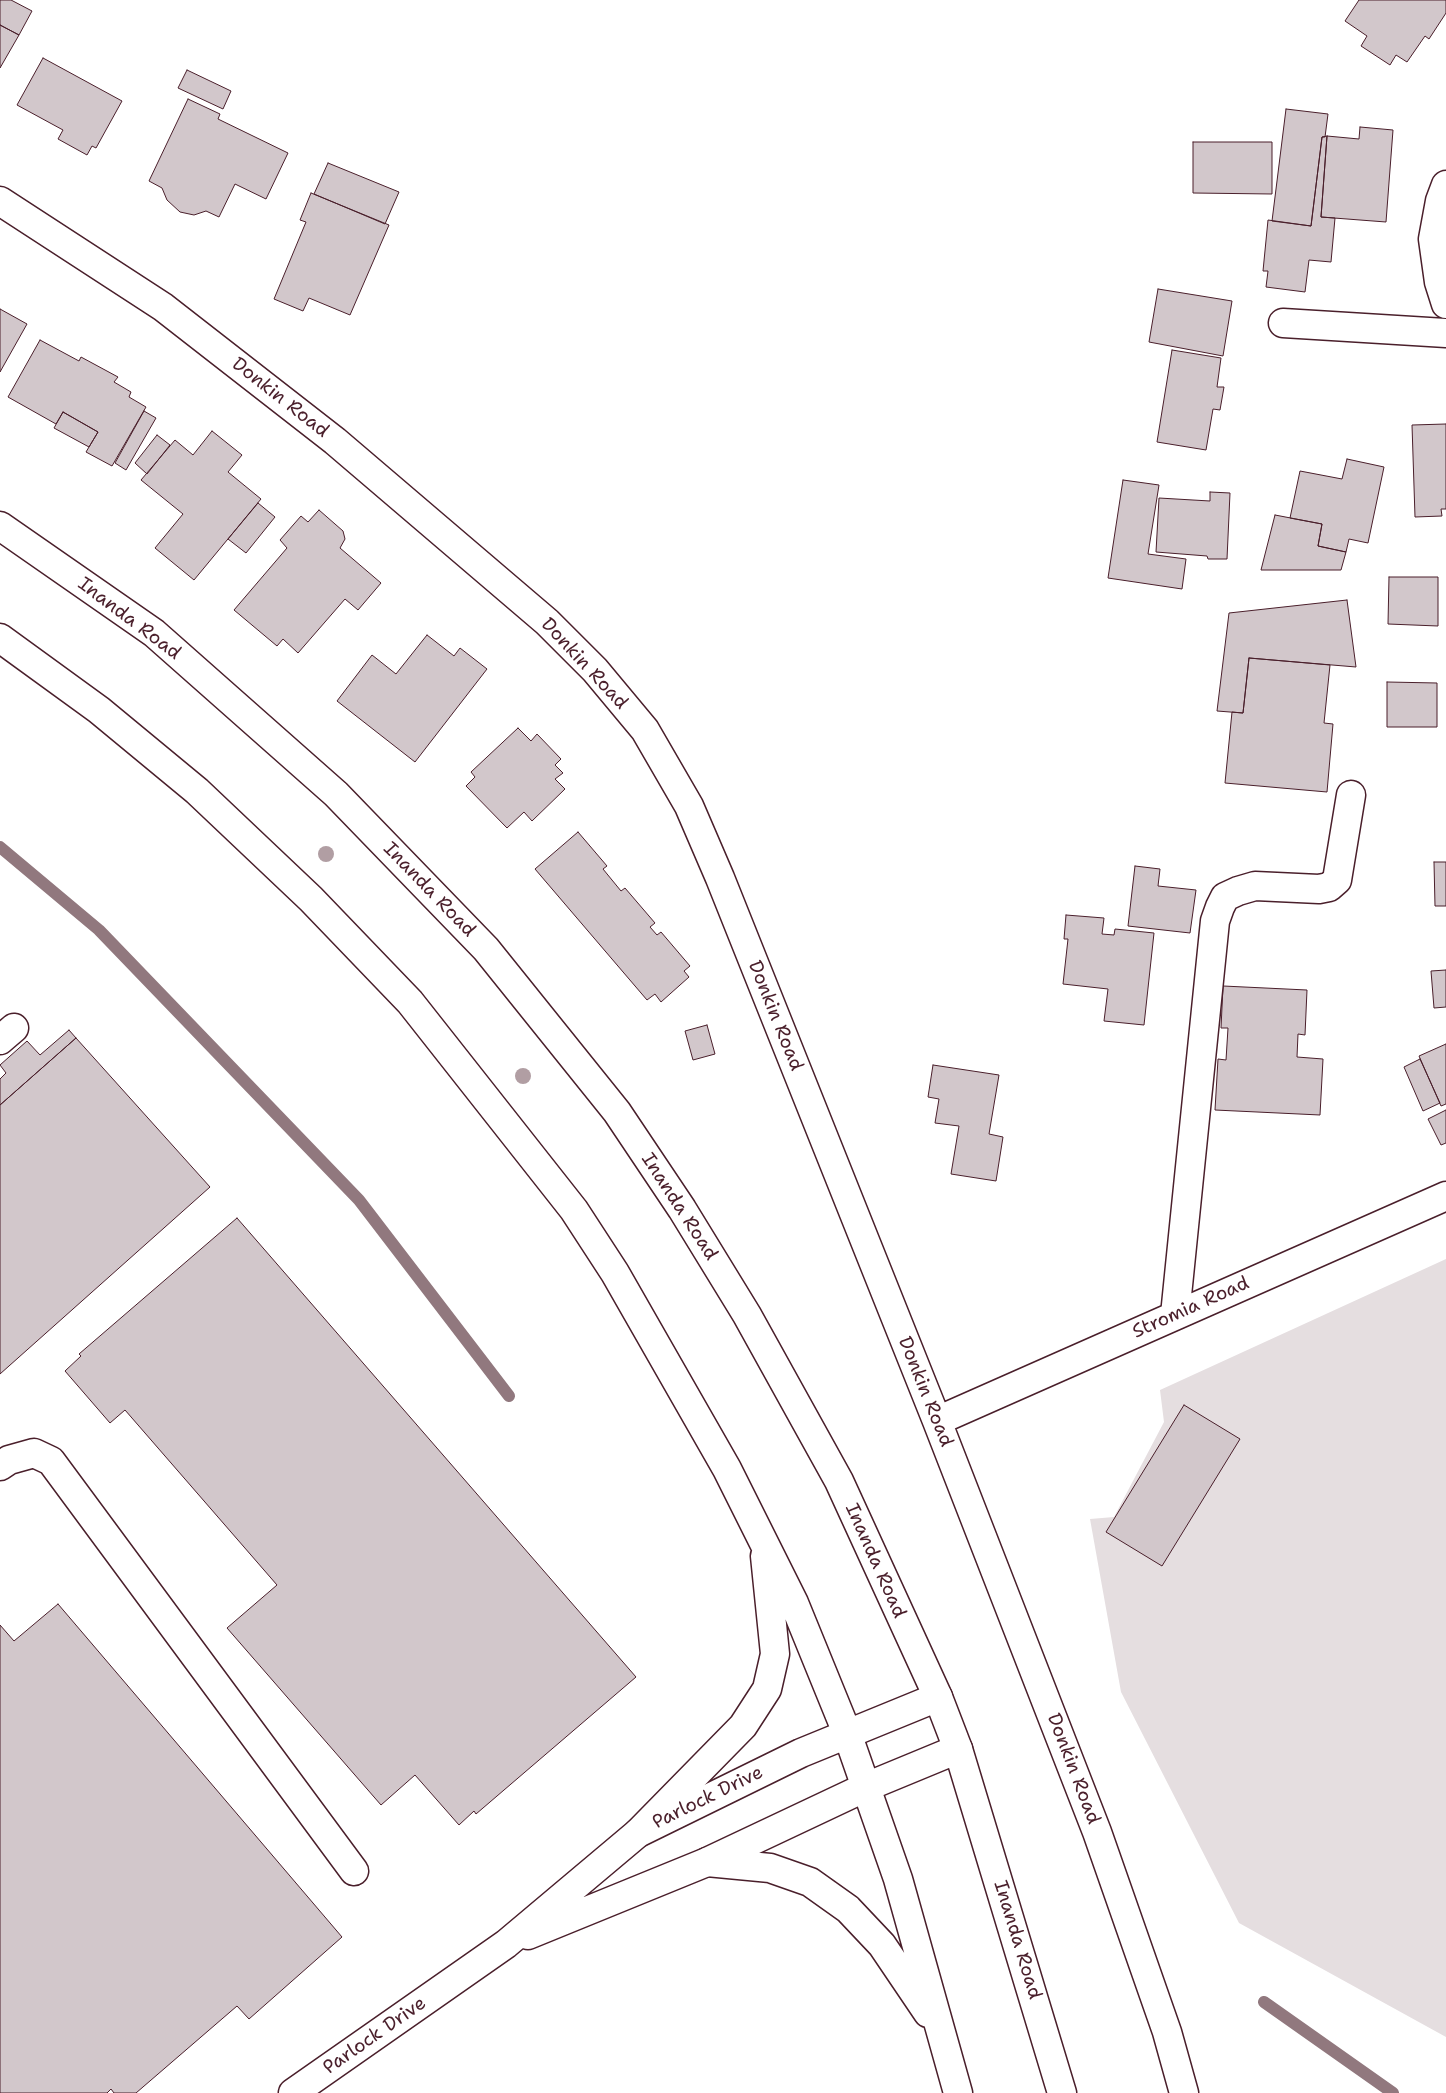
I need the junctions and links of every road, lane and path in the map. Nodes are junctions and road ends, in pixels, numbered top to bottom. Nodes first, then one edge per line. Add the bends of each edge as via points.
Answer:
1 (1446, 185) edge
2 (0, 201) edge
3 (1446, 304) edge
4 (1283, 323) dead end
5 (1446, 332) edge
6 (0, 526) edge
7 (0, 638) edge
8 (1351, 795) dead end
9 (1446, 1196) edge
10 (1175, 1316) junction
11 (937, 1422) junction
12 (0, 1466) edge
13 (763, 1540) junction
14 (938, 1697) junction
15 (847, 1733) junction
16 (958, 1749) junction
17 (866, 1787) junction
18 (638, 1833) junction
19 (707, 1862) junction
20 (354, 1872) dead end
21 (506, 1944) junction
22 (940, 2030) junction
23 (293, 2093) edge
24 (958, 2093) edge
25 (1062, 2093) edge
26 (1184, 2093) edge

1 - 3 street via 1432,239
2 - 11 street, Donkin Road via 163,307 335,441 548,622 595,670 645,730 689,806 720,878
4 - 5 street
6 - 14 street, Inanda Road via 154,633 336,794 486,949 617,1112 747,1315 839,1481
7 - 13 street via 99,710 197,791 311,898 410,1002 574,1210 605,1257 727,1469
8 - 10 street via 1337,880 1329,888 1255,886 1225,897 1220,906 1215,921
9 - 10 street, Stromia Road
10 - 11 street, Stromia Road
11 - 26 street, Donkin Road via 1097,1832 1167,2032
12 - 20 street via 34,1453 51,1461
13 - 15 street via 794,1603
13 - 18 street via 775,1654 767,1689 743,1726
14 - 15 street, Parlock Drive
14 - 16 street, Inanda Road
15 - 17 street
15 - 18 street, Parlock Drive
16 - 17 street, Parlock Drive
16 - 25 street, Inanda Road
17 - 19 street, Parlock Drive
17 - 22 street via 898,1879
18 - 21 street, Parlock Drive
19 - 21 street, Parlock Drive
19 - 22 street via 770,1868 810,1882 848,1909 882,1946
21 - 23 street, Parlock Drive
22 - 24 street

